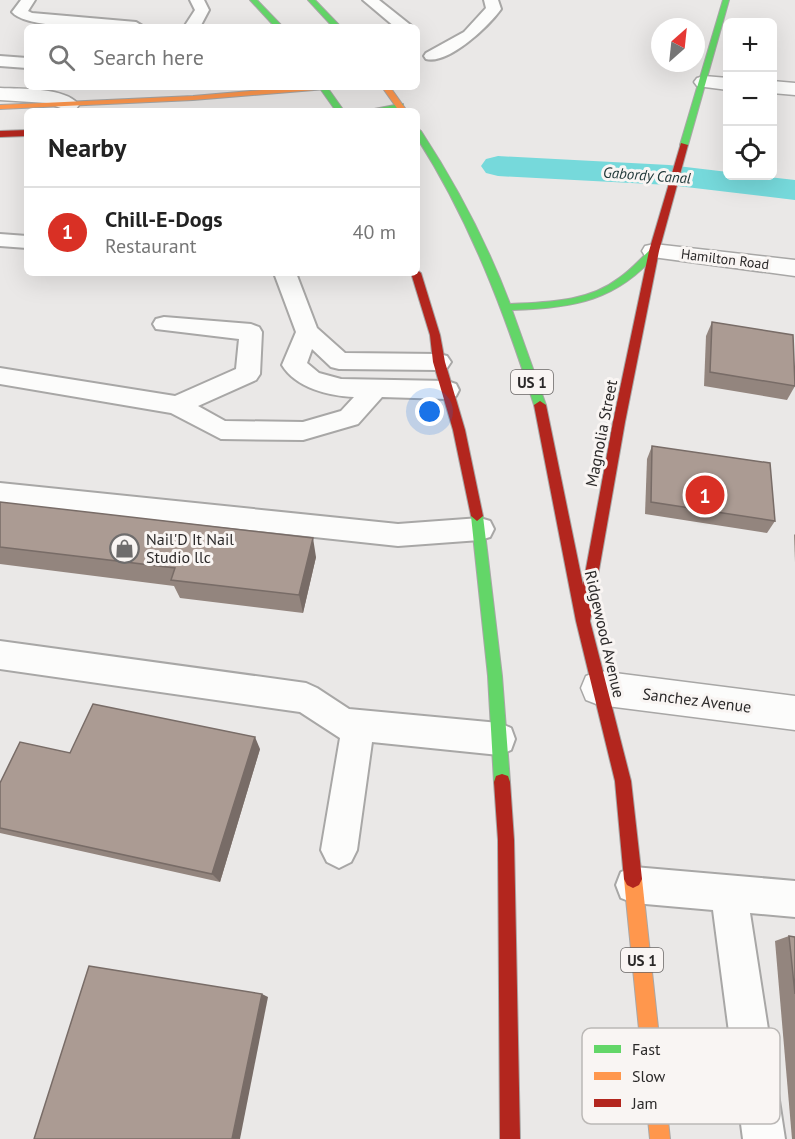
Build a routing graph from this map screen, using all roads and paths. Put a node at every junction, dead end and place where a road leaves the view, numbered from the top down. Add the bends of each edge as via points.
1 (28, 0) edge
2 (197, 0) edge
3 (253, 0) edge
4 (311, 0) edge
5 (370, 0) edge
6 (491, 0) edge
7 (726, 0) edge
8 (9, 23) dead end
9 (104, 24) edge
10 (194, 24) edge
11 (276, 24) edge
12 (334, 24) edge
13 (401, 24) edge
14 (24, 25) edge
15 (0, 61) edge
16 (24, 63) edge
17 (420, 63) edge
18 (704, 82) junction
19 (723, 84) edge
20 (777, 87) edge
21 (795, 88) edge
22 (282, 90) edge
23 (326, 90) edge
24 (388, 90) edge
25 (0, 94) edge
26 (69, 105) junction
27 (0, 107) edge
28 (338, 108) edge
29 (400, 108) edge
30 (24, 133) edge
31 (0, 134) edge
32 (420, 136) edge
33 (0, 240) edge
34 (24, 242) edge
35 (654, 251) junction
36 (795, 268) edge
37 (286, 276) edge
38 (417, 276) edge
39 (508, 307) junction
40 (164, 324) dead end
41 (307, 332) junction
42 (439, 362) junction
43 (0, 376) edge
44 (376, 389) junction
45 (447, 390) junction
46 (177, 405) junction
47 (0, 493) edge
48 (480, 529) junction
49 (583, 621) junction
50 (0, 655) edge
51 (599, 688) junction
52 (795, 713) edge
53 (358, 725) junction
54 (499, 739) junction
55 (339, 850) dead end
56 (634, 885) junction
57 (729, 893) junction
58 (795, 899) edge
59 (649, 1028) edge
60 (748, 1028) edge
61 (658, 1124) edge
62 (762, 1124) edge
63 (510, 1139) edge
64 (660, 1139) edge
65 (764, 1139) edge

1 - 9 lane via 20,12 28,17
2 - 10 lane via 202,10
3 - 11 main road
4 - 12 main road
5 - 13 lane
6 - 17 lane via 494,9 470,35 428,51 425,62
7 - 18 main road, Magnolia Street
8 - 14 lane
15 - 16 lane
18 - 19 street
18 - 35 main road, Magnolia Street
20 - 21 street
22 - 26 main road
23 - 28 main road
24 - 29 main road
25 - 26 street via 51,97
26 - 27 main road
30 - 31 main road
32 - 39 main road, Ridgewood Avenue / US 1 via 470,223
33 - 34 lane
35 - 36 street, Hamilton Road
35 - 39 main road via 619,284 584,298 542,307
35 - 49 main road, Magnolia Street
37 - 41 lane
38 - 42 main road
39 - 49 main road, Ridgewood Avenue / US 1 via 543,414
40 - 46 lane via 251,332 248,374
41 - 42 lane via 339,361
41 - 44 lane via 294,365 311,379 340,388
42 - 45 main road
43 - 46 lane
44 - 45 lane
44 - 46 lane via 349,418 303,431 221,430
45 - 48 main road
47 - 48 lane via 398,535
48 - 54 main road
49 - 51 main road, Ridgewood Avenue / US 1
50 - 53 lane via 306,699 344,724
51 - 52 street, Sanchez Avenue
51 - 56 main road, Ridgewood Avenue / US 1 via 623,781
53 - 54 lane
53 - 55 lane
54 - 63 main road via 506,840
56 - 57 lane
56 - 59 main road, Ridgewood Avenue / US 1
57 - 58 lane
57 - 60 lane
61 - 64 main road, Ridgewood Avenue / US 1
62 - 65 lane

